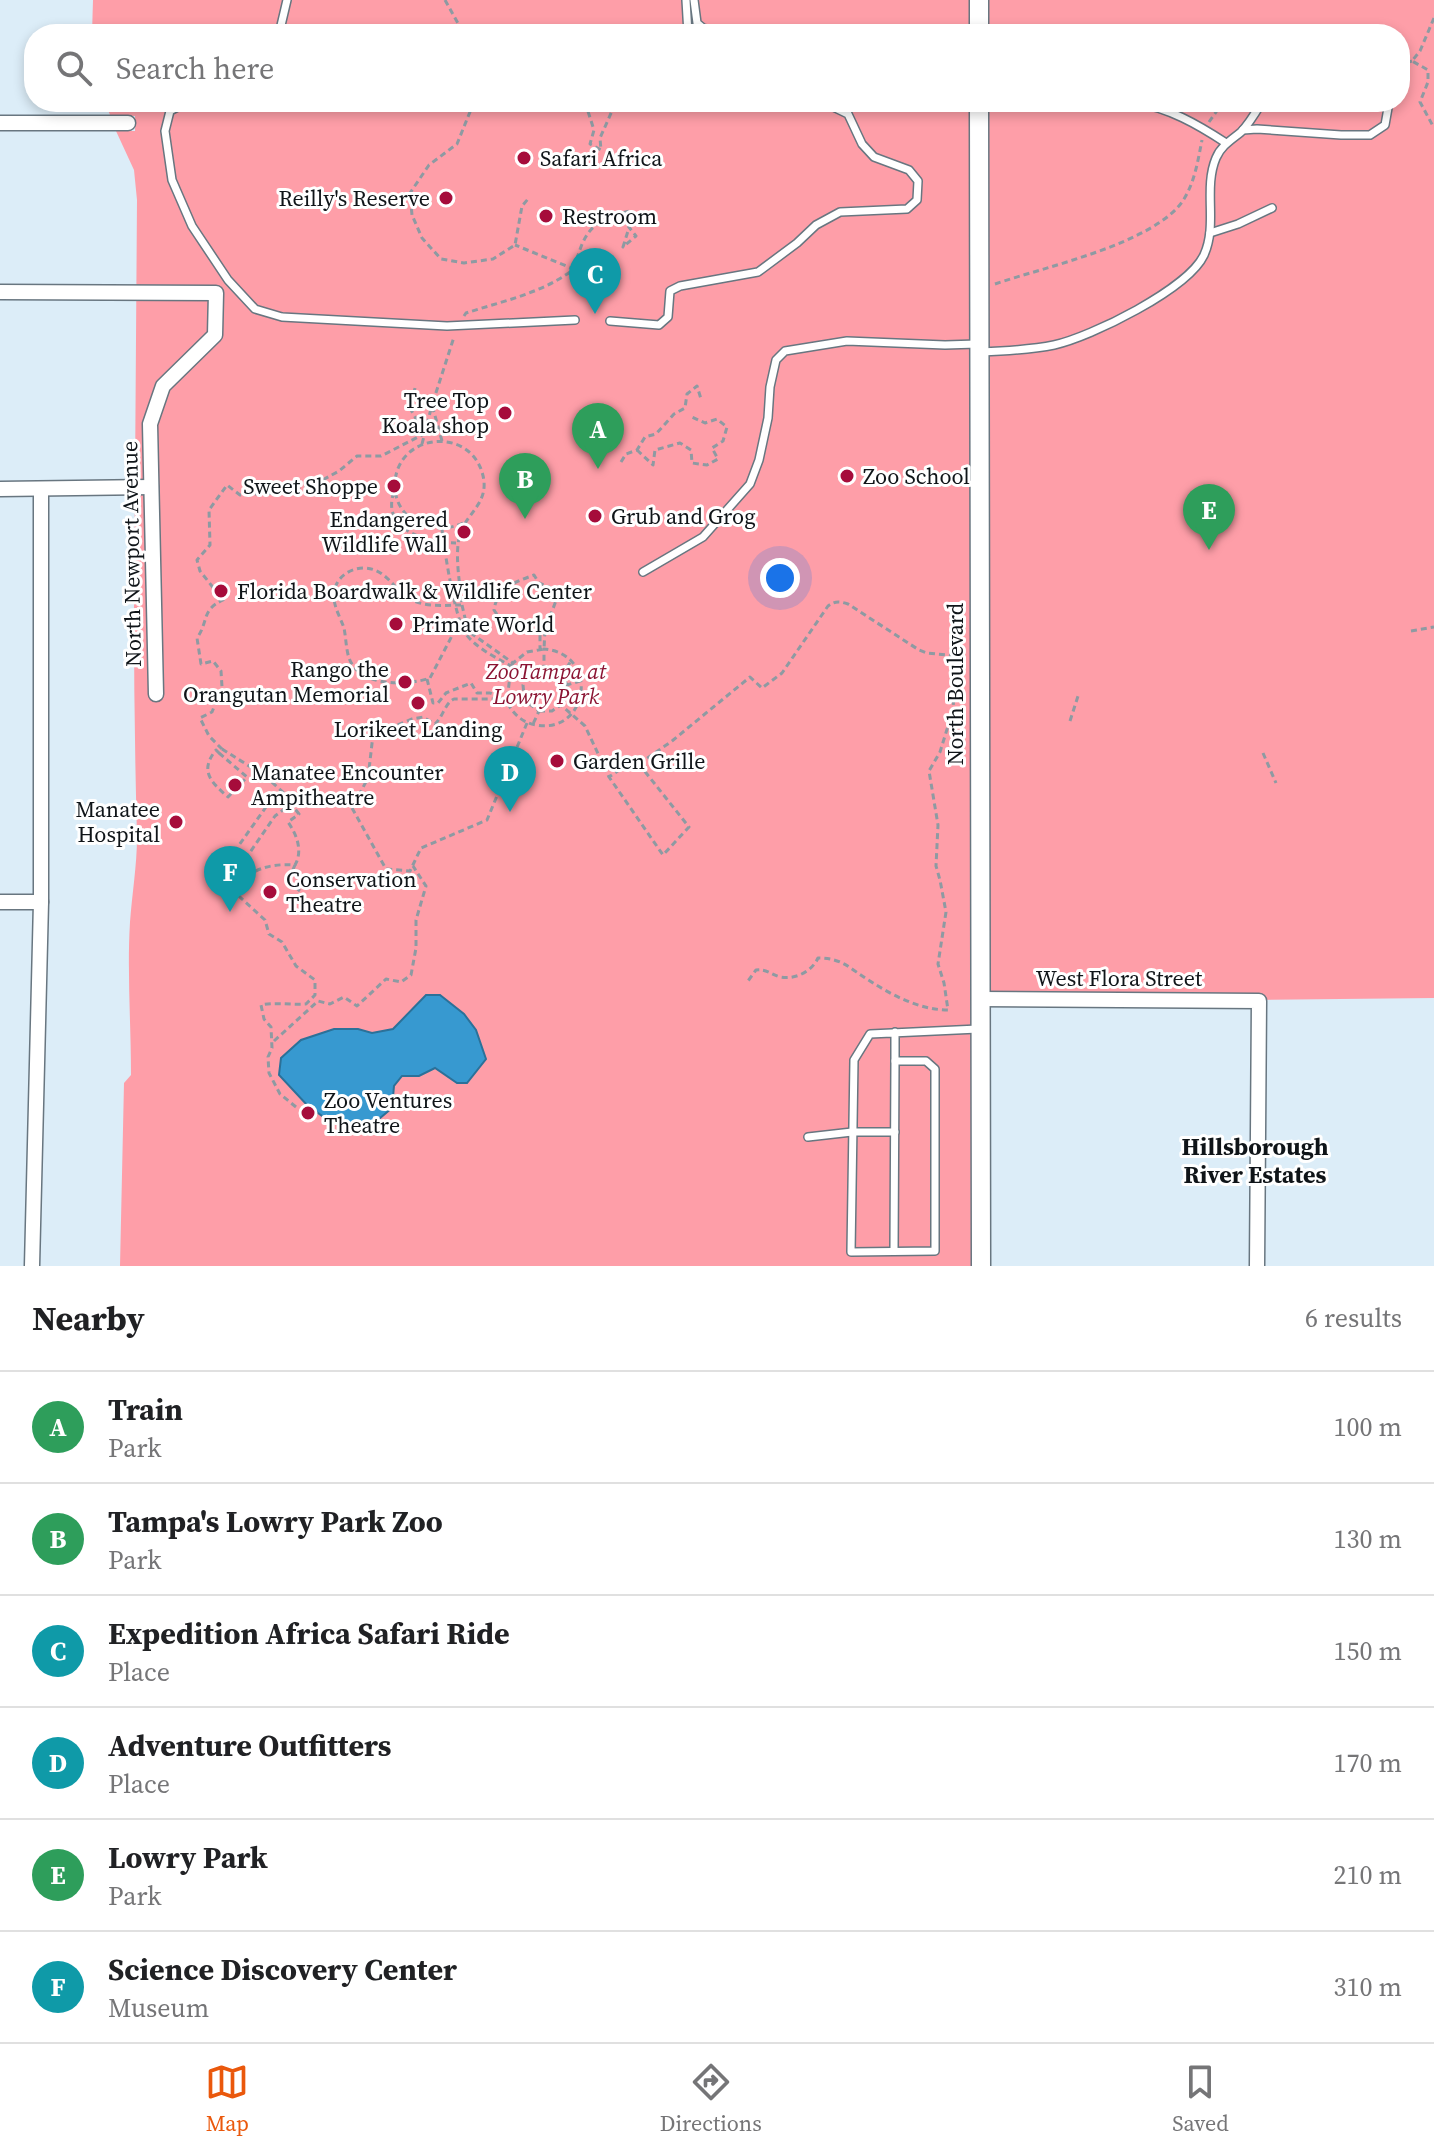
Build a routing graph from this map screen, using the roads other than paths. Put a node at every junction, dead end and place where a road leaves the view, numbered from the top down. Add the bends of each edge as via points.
1 (287, 0) edge
2 (686, 0) edge
3 (694, 0) edge
4 (979, 0) edge
5 (281, 24) edge
6 (687, 24) edge
7 (698, 24) edge
8 (979, 24) edge
9 (170, 112) edge
10 (844, 112) edge
11 (979, 112) edge
12 (1170, 112) edge
13 (1255, 112) edge
14 (1387, 112) edge
15 (0, 123) edge
16 (128, 123) dead end
17 (1243, 130) junction
18 (1226, 143) junction
19 (1272, 208) dead end
20 (1210, 233) junction
21 (0, 292) edge
22 (575, 320) dead end
23 (610, 321) dead end
24 (979, 348) junction
25 (151, 487) junction
26 (0, 489) edge
27 (41, 489) junction
28 (643, 572) dead end
29 (156, 694) dead end
30 (0, 902) edge
31 (41, 902) junction
32 (979, 999) junction
33 (979, 1029) junction
34 (895, 1032) junction
35 (895, 1061) junction
36 (852, 1132) junction
37 (895, 1132) junction
38 (808, 1137) dead end
39 (894, 1251) junction
40 (32, 1266) edge
41 (981, 1266) edge
42 (1257, 1266) edge

1 - 5 lane
2 - 6 lane
3 - 7 lane
4 - 8 street
9 - 22 lane via 165,131 172,180 192,226 255,309 282,317 447,326
10 - 23 lane via 874,157 909,170 918,181 917,200 907,209 840,212 758,272 680,286 670,291 668,317 659,325
11 - 24 street, North Boulevard
12 - 18 lane
13 - 17 lane
14 - 17 lane via 1385,125 1370,135
15 - 16 street
17 - 18 lane
18 - 20 lane via 1212,170
19 - 20 lane
20 - 24 lane via 1204,254 1181,281 1091,332 1026,349
21 - 25 street, North Newport Avenue via 216,293 215,335 163,386 150,424
24 - 28 lane via 847,341 785,351 776,360 768,418 750,484 703,537
24 - 32 street, North Boulevard
25 - 27 street
25 - 29 street, North Newport Avenue
26 - 27 street
27 - 31 street
30 - 31 street
31 - 40 street
32 - 33 street, North Boulevard
32 - 42 street, West Flora Street via 1259,1001
33 - 34 lane
33 - 41 street, North Boulevard
34 - 35 lane
34 - 36 lane via 870,1034 854,1060
35 - 37 lane
35 - 39 lane via 926,1061 935,1069 935,1251
36 - 37 lane
36 - 38 lane
36 - 39 lane via 851,1252
37 - 39 lane

